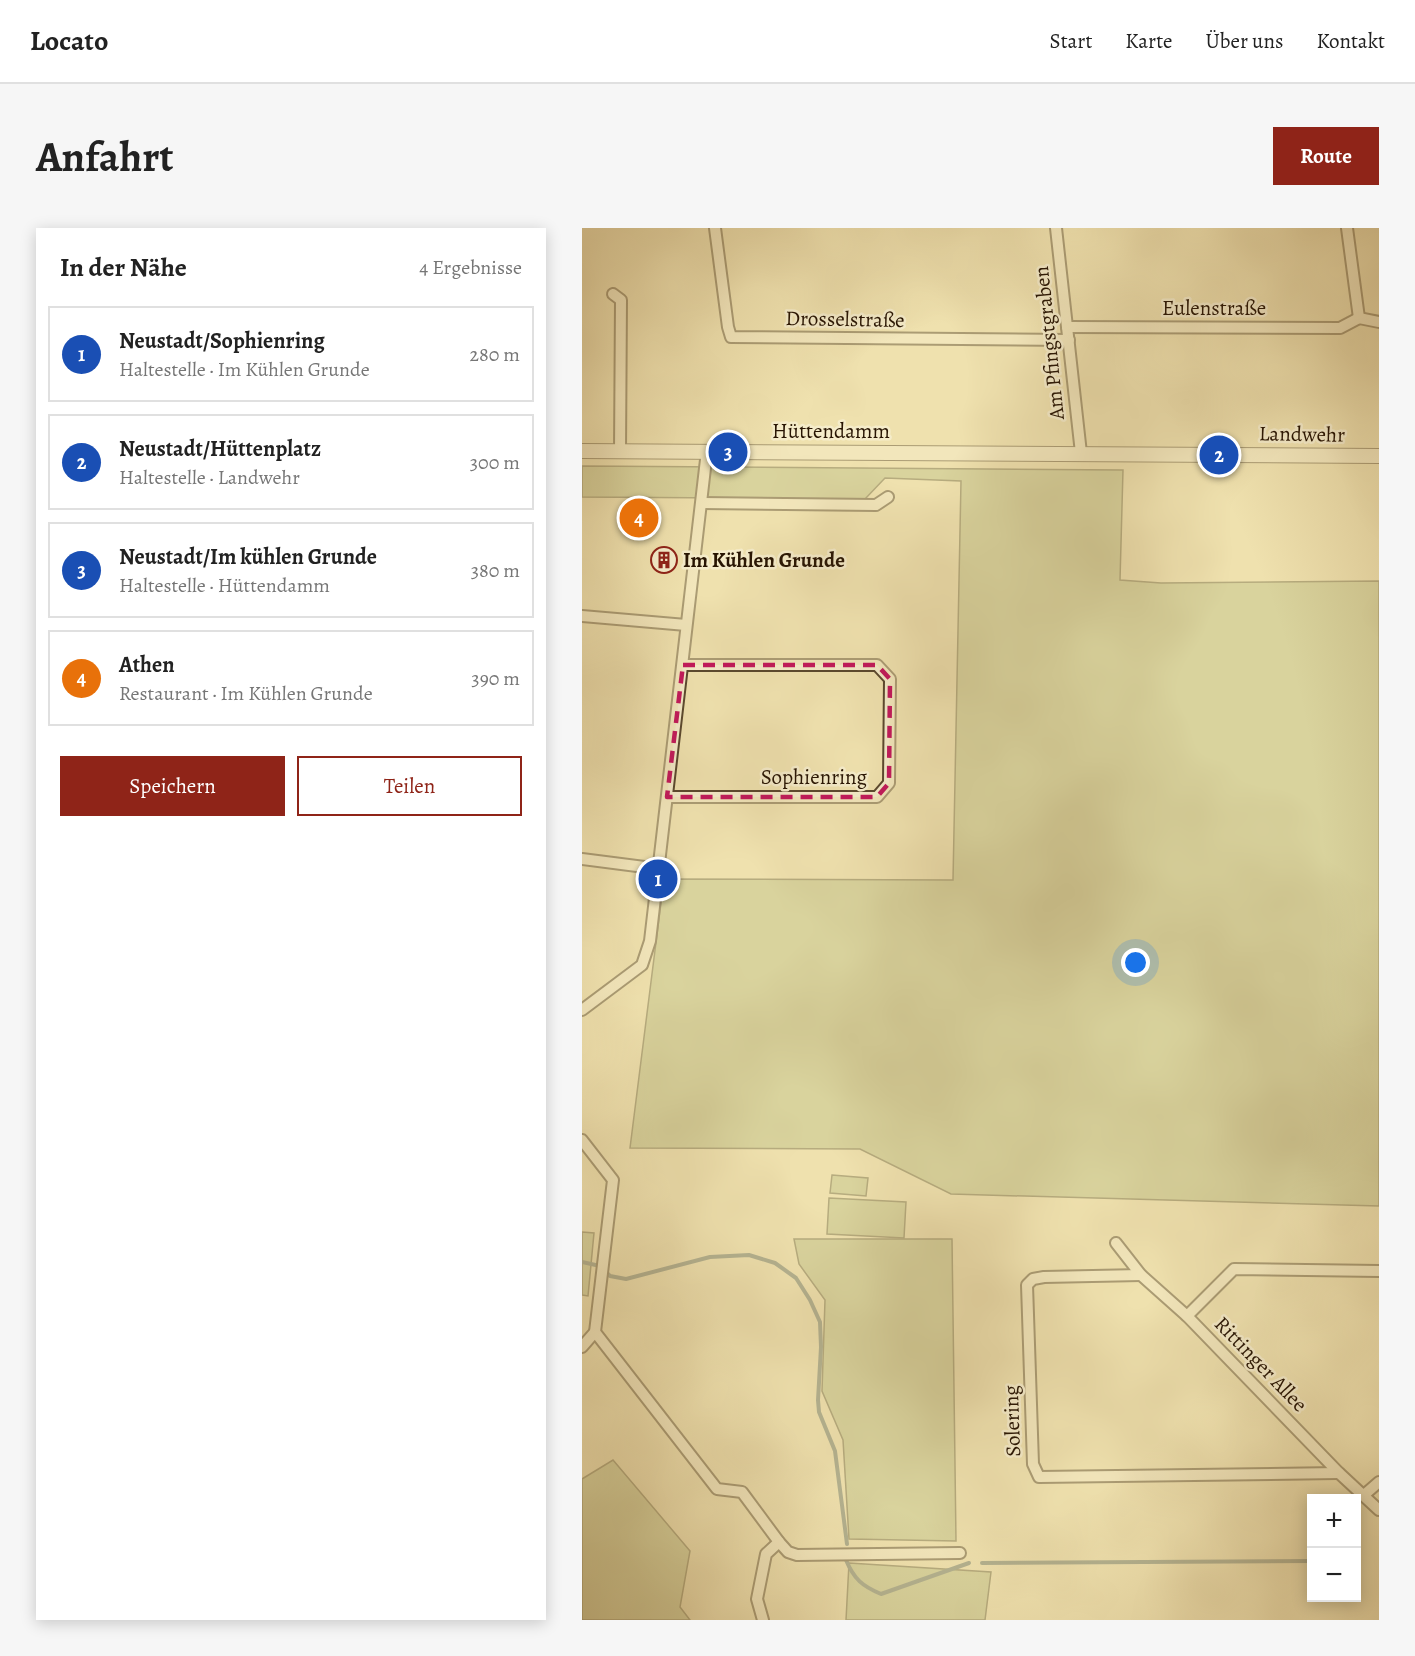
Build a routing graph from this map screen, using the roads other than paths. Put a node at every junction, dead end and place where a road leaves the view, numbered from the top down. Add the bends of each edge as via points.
1 (715, 228) edge
2 (1056, 228) edge
3 (1347, 228) edge
4 (613, 294) dead end
5 (1359, 318) junction
6 (1379, 322) edge
7 (1067, 327) junction
8 (1069, 340) junction
9 (582, 451) edge
10 (620, 451) junction
11 (707, 452) junction
12 (1081, 453) junction
13 (1379, 456) edge
14 (888, 497) dead end
15 (702, 503) junction
16 (582, 616) edge
17 (686, 625) junction
18 (682, 665) junction
19 (667, 797) junction
20 (582, 859) edge
21 (660, 868) junction
22 (582, 1010) edge
23 (582, 1140) edge
24 (1116, 1243) dead end
25 (1379, 1271) edge
26 (1141, 1275) junction
27 (1187, 1316) junction
28 (595, 1332) junction
29 (582, 1347) edge
30 (1340, 1473) junction
31 (1379, 1482) edge
32 (1364, 1495) junction
33 (1379, 1510) edge
34 (779, 1542) junction
35 (960, 1553) dead end
36 (763, 1620) edge

1 - 8 street, Drosselstraße via 731,337
2 - 7 street, Am Pfingstgraben
3 - 5 street
4 - 10 street via 621,300
5 - 6 street
5 - 7 street, Eulenstraße via 1340,328
7 - 8 street, Am Pfingstgraben
8 - 12 street, Am Pfingstgraben
9 - 10 street, Hüttendamm
10 - 11 street, Hüttendamm
11 - 12 street, Hüttendamm
11 - 15 street
12 - 13 street, Landwehr
14 - 15 street via 876,505
15 - 17 street
16 - 17 street
17 - 18 street
18 - 19 street
18 - 19 street, Sophienring via 877,665 890,679 889,783 877,796
19 - 21 street
20 - 21 street
21 - 22 street via 650,941 642,965
23 - 28 street via 613,1180
24 - 26 street, Rittinger Allee
25 - 27 street via 1234,1269
26 - 27 street, Rittinger Allee
26 - 30 street, Solering via 1044,1277 1027,1285 1033,1464 1039,1477
27 - 30 street, Rittinger Allee
28 - 29 street
28 - 34 street via 717,1489 741,1492
30 - 32 street, Rittinger Allee
31 - 32 street
32 - 33 street, Rittinger Allee
34 - 35 street via 797,1555
34 - 36 street via 766,1554 753,1603

